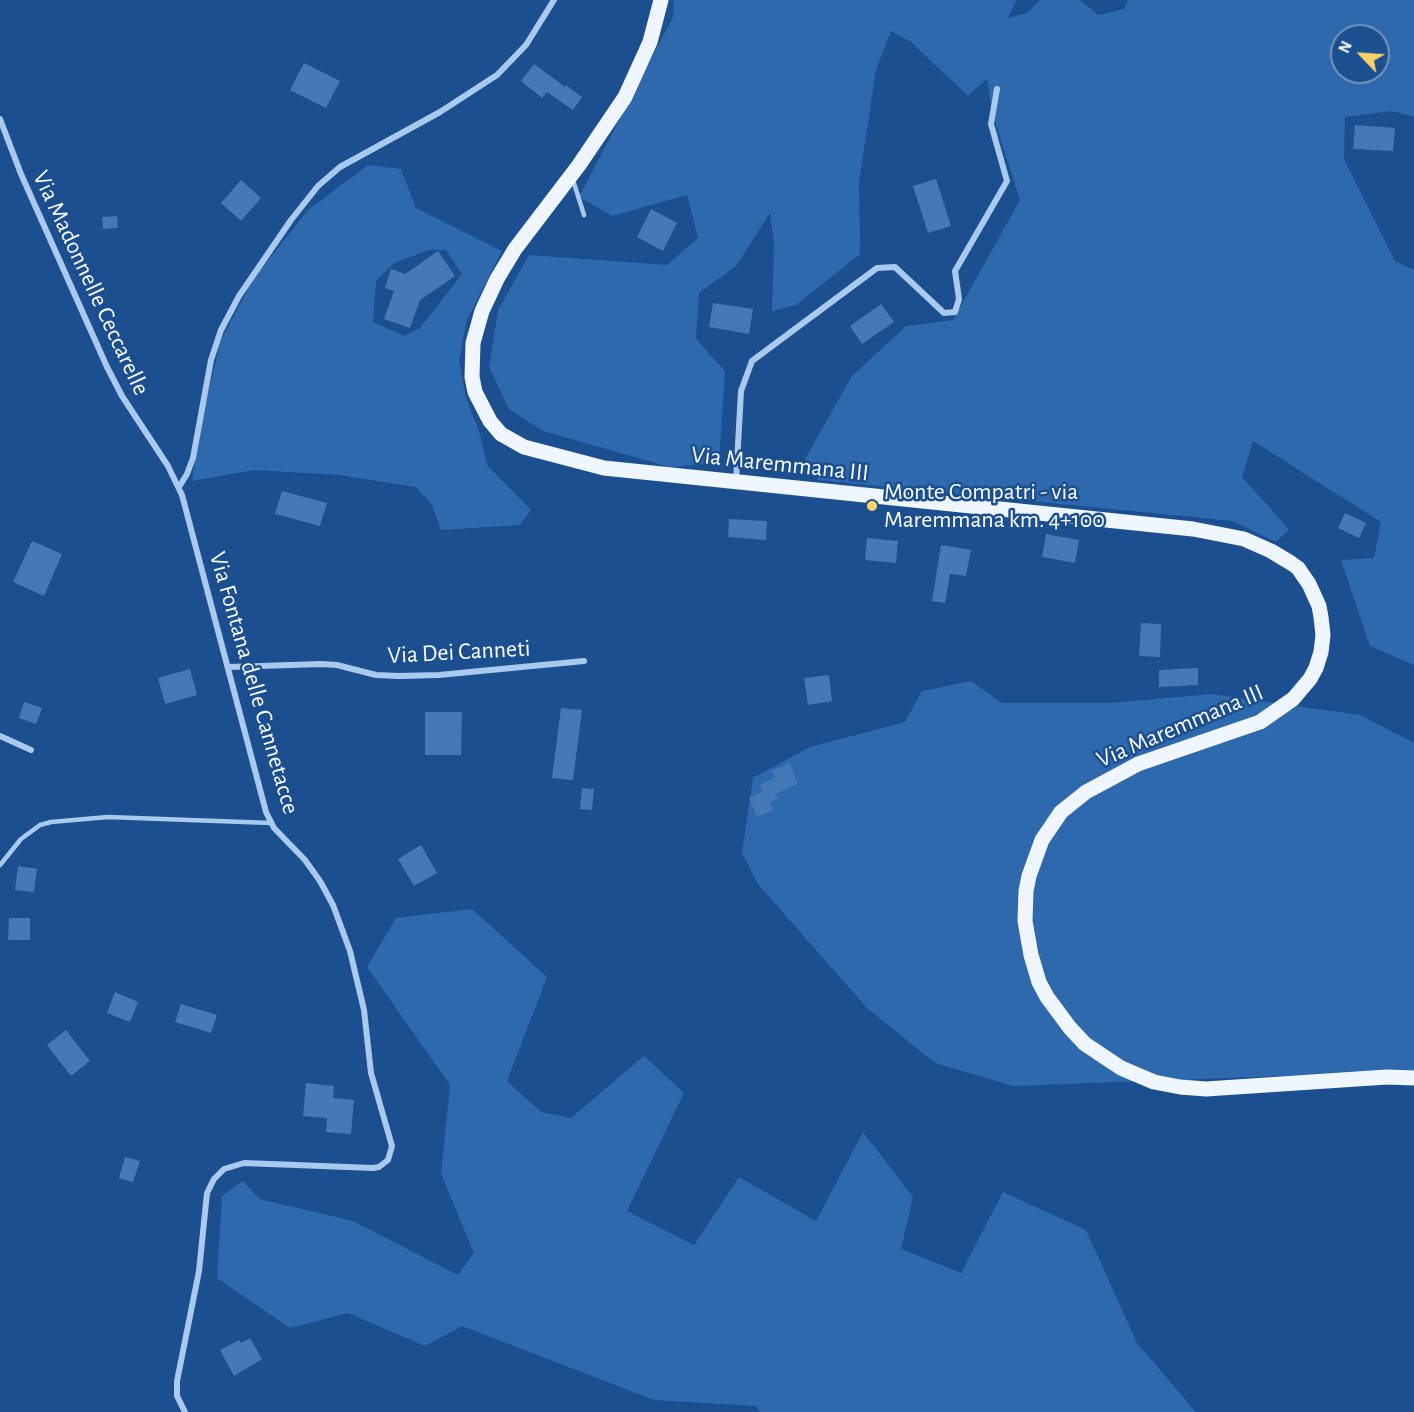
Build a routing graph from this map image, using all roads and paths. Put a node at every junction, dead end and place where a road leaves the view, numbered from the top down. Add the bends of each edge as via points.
1 (554, 0) edge
2 (661, 0) edge
3 (997, 89) dead end
4 (0, 119) edge
5 (571, 174) junction
6 (584, 214) dead end
7 (736, 482) junction
8 (179, 487) junction
9 (584, 661) dead end
10 (229, 667) junction
11 (0, 736) edge
12 (31, 750) dead end
13 (271, 823) junction
14 (0, 865) edge
15 (1414, 1078) edge
16 (184, 1412) edge

1 - 8 street via 526,45 497,75 440,112 340,167 291,219 221,330 210,366 193,458
2 - 5 main road, Via Maremmana III via 650,42 628,92
3 - 7 street via 991,124 1007,181 955,271 959,300 955,312 944,313 895,267 877,268 752,361 741,391
4 - 8 street, Via Madonnelle Ceccarelle via 107,367
5 - 6 lane
5 - 7 main road, Via Maremmana III via 515,249 482,311 471,368 472,385 482,407 501,434 540,453 604,468
7 - 15 main road, Via Maremmana III via 1193,529 1244,539 1298,568 1314,594 1322,625 1319,660 1310,679 1293,699 1260,722 1138,764 1086,792 1061,812 1042,840 1029,876 1025,921 1031,955 1047,998 1085,1044 1121,1068 1154,1082 1206,1089
8 - 10 street, Via Fontana delle Cannetacce
9 - 10 street, Via Dei Canneti via 393,676 329,665
10 - 13 street, Via Fontana delle Cannetacce
11 - 12 street
13 - 14 lane via 108,817 61,820 40,825 28,833
13 - 16 street, Via Fontana delle Cannetacce via 316,874 345,934 362,1001 371,1073 392,1151 384,1164 373,1168 244,1163 224,1169 213,1179 207,1193 197,1279 177,1381 177,1396

